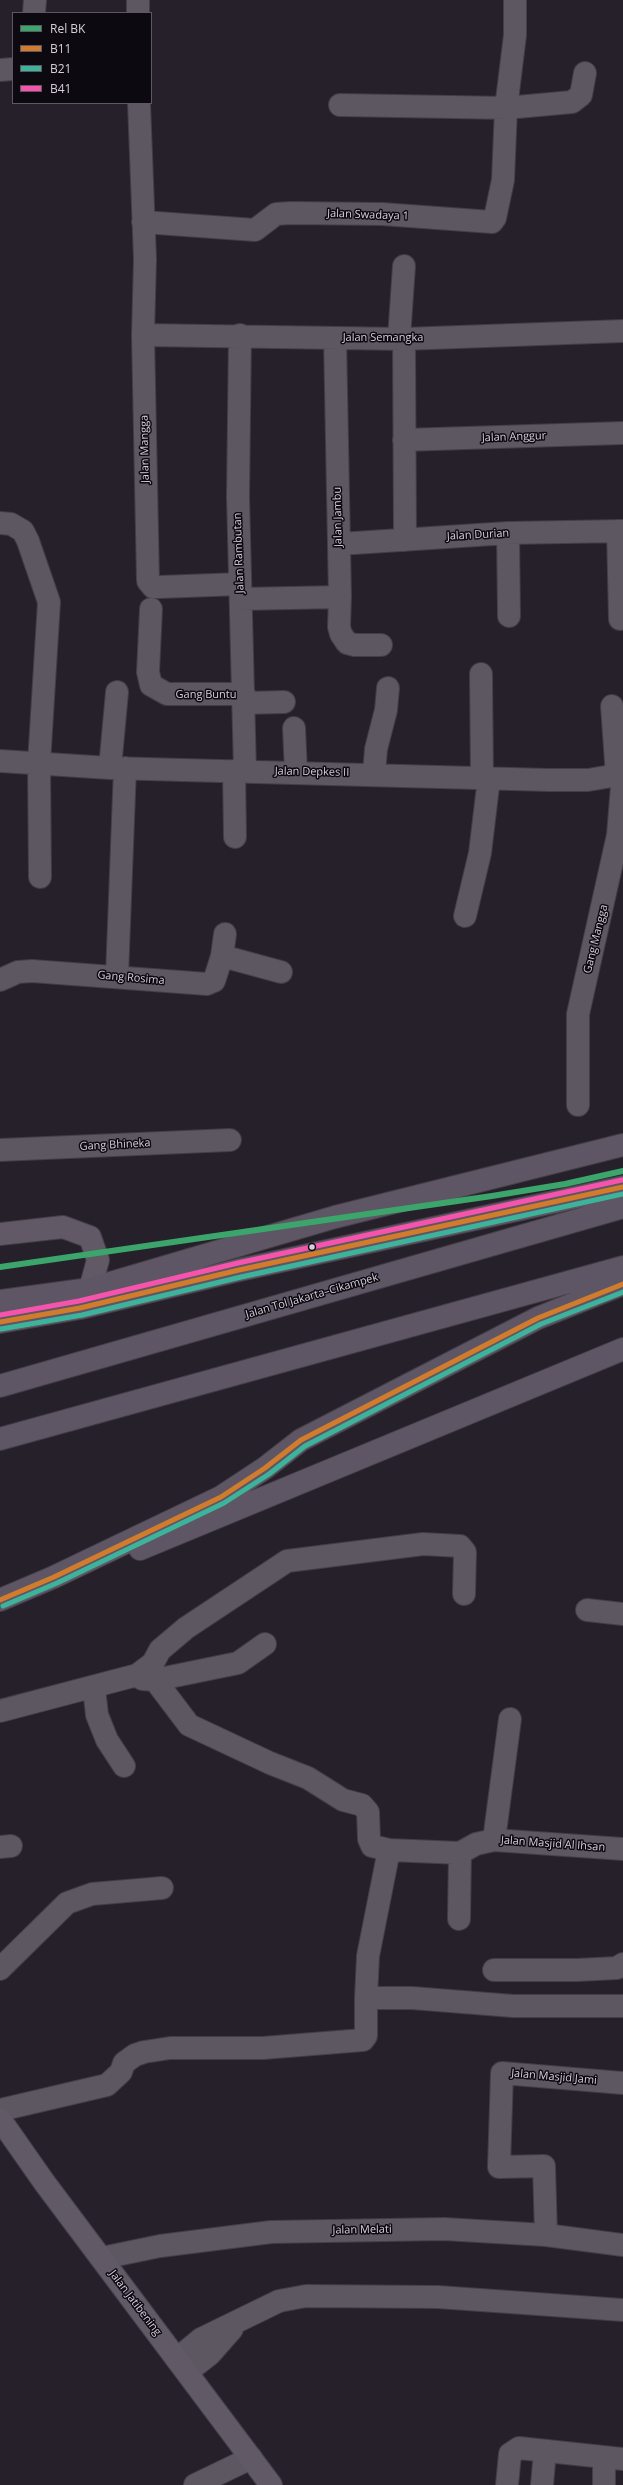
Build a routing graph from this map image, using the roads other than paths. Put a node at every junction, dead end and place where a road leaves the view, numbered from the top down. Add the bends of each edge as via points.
1 (35, 0) edge
2 (138, 0) edge
3 (515, 0) edge
4 (34, 12) edge
5 (138, 12) edge
6 (12, 69) edge
7 (0, 70) edge
8 (585, 73) dead end
9 (139, 104) edge
10 (340, 105) dead end
11 (506, 108) junction
12 (143, 222) junction
13 (404, 266) dead end
14 (623, 332) edge
15 (240, 334) junction
16 (143, 335) junction
17 (336, 338) junction
18 (402, 338) junction
19 (623, 433) edge
20 (404, 440) junction
21 (0, 523) edge
22 (621, 531) edge
23 (508, 533) junction
24 (405, 540) junction
25 (339, 544) junction
26 (240, 591) junction
27 (340, 597) junction
28 (151, 609) dead end
29 (509, 616) dead end
30 (620, 619) dead end
31 (380, 645) dead end
32 (481, 674) dead end
33 (388, 688) dead end
34 (116, 692) dead end
35 (244, 699) junction
36 (284, 702) dead end
37 (612, 706) dead end
38 (294, 728) dead end
39 (0, 761) edge
40 (39, 763) junction
41 (117, 768) junction
42 (239, 771) junction
43 (296, 772) junction
44 (374, 774) junction
45 (621, 775) edge
46 (486, 778) junction
47 (235, 837) dead end
48 (40, 877) dead end
49 (465, 916) dead end
50 (225, 934) dead end
51 (222, 956) junction
52 (281, 972) dead end
53 (117, 976) junction
54 (0, 980) edge
55 (578, 1105) dead end
56 (230, 1140) dead end
57 (623, 1145) edge
58 (0, 1150) edge
59 (623, 1187) edge
60 (623, 1207) edge
61 (0, 1234) edge
62 (623, 1267) edge
63 (623, 1284) edge
64 (90, 1289) junction
65 (0, 1301) edge
66 (0, 1322) edge
67 (623, 1349) edge
68 (0, 1386) edge
69 (0, 1439) edge
70 (54, 1577) junction
71 (464, 1594) dead end
72 (0, 1600) edge
73 (587, 1610) dead end
74 (623, 1614) edge
75 (265, 1644) dead end
76 (146, 1678) junction
77 (94, 1688) junction
78 (0, 1711) edge
79 (510, 1719) dead end
80 (124, 1766) dead end
81 (494, 1840) junction
82 (623, 1849) edge
83 (389, 1850) junction
84 (460, 1853) junction
85 (162, 1888) dead end
86 (459, 1919) dead end
87 (623, 1964) edge
88 (0, 1969) edge
89 (494, 1970) dead end
90 (366, 1998) junction
91 (623, 2006) edge
92 (623, 2083) edge
93 (0, 2110) edge
94 (0, 2119) edge
95 (546, 2235) junction
96 (623, 2245) edge
97 (102, 2258) junction
98 (623, 2310) edge
99 (182, 2365) junction
100 (545, 2451) junction
101 (251, 2458) junction
102 (614, 2458) edge
103 (196, 2485) edge
104 (271, 2485) edge
105 (507, 2485) edge
106 (542, 2485) edge
107 (604, 2485) edge

1 - 4 street
2 - 5 street
3 - 11 street, Jalan Swadaya 1 via 515,35
6 - 7 street
8 - 11 street via 581,95 572,102
9 - 12 street
10 - 11 street
11 - 12 street, Jalan Swadaya 1 via 503,180 492,222 382,214 291,213 276,214 256,230
12 - 16 street, Jalan Mangga
13 - 18 street
14 - 18 street, Jalan Semangka
15 - 16 street, Jalan Semangka
15 - 17 street, Jalan Semangka
15 - 26 street, Jalan Rambutan
16 - 26 street, Jalan Mangga via 148,581 153,587
17 - 18 street, Jalan Semangka
17 - 25 street, Jalan Jambu
18 - 20 street
19 - 20 street, Jalan Anggur
20 - 24 street
21 - 40 street via 10,524 23,531 48,602
22 - 23 street, Jalan Durian
22 - 30 street, Jalan Durian
23 - 24 street, Jalan Durian
23 - 29 street
24 - 25 street, Jalan Durian
25 - 27 street, Jalan Jambu
26 - 27 street
26 - 35 street, Jalan Rambutan
27 - 31 street, Jalan Jambu via 339,627 347,643
28 - 35 street, Gang Buntu via 148,672 151,685 158,691 173,695
32 - 46 street
33 - 44 street via 386,710 377,742
34 - 41 street
35 - 36 street
35 - 42 street, Jalan Rambutan
37 - 45 street, Gang Mangga
38 - 43 street
39 - 40 street, Jalan Depkes II
40 - 41 street, Jalan Depkes II
40 - 48 street
41 - 42 street, Jalan Depkes II
41 - 53 street
42 - 43 street, Jalan Depkes II
42 - 47 street, Jalan Rambutan
43 - 44 street, Jalan Depkes II
44 - 46 street, Jalan Depkes II
45 - 46 street, Jalan Depkes II via 588,780
45 - 55 street, Gang Mangga via 618,835 578,1014
46 - 49 street via 480,853
50 - 51 street, Gang Rosima
51 - 52 street
51 - 53 street, Gang Rosima via 214,981 207,984
53 - 54 street, Gang Rosima via 32,971 10,975
56 - 58 street, Gang Bhineka
57 - 64 highway via 335,1217
59 - 66 highway via 239,1270 80,1308
60 - 68 highway, Jalan Tol Jakarta–Cikampek
61 - 64 main road via 63,1227 90,1237 98,1260
62 - 69 highway
63 - 70 highway via 538,1318 322,1429 301,1440 221,1497
64 - 65 highway
67 - 70 highway via 156,1544
70 - 72 highway
71 - 76 street via 465,1552 460,1546 423,1544 287,1562 186,1628 160,1650
73 - 74 street
75 - 76 street via 238,1663
76 - 77 street
76 - 83 street via 189,1725 308,1778 342,1800 362,1805 368,1812 369,1839 372,1846
77 - 78 street
77 - 80 street via 97,1715 106,1740
79 - 81 street
81 - 82 street, Jalan Masjid Al Ihsan
81 - 84 street, Jalan Masjid Al Ihsan via 476,1844
83 - 84 street
83 - 90 street via 368,1956
84 - 86 street
85 - 88 street via 92,1894 67,1903
87 - 89 street via 617,1968 577,1970
90 - 91 street via 412,1998 513,2006
90 - 93 street via 366,2036 363,2040 263,2048 170,2048 144,2052 124,2063 121,2072 107,2085
92 - 95 street, Jalan Masjid Jami via 502,2073 499,2168 544,2166
94 - 97 main road, Jalan Jatibening
95 - 96 street, Jalan Melati
95 - 97 street, Jalan Melati via 444,2229 271,2232 175,2244
97 - 99 main road, Jalan Jatibening
98 - 99 street via 438,2297 306,2296 279,2301 238,2322 210,2354
99 - 101 main road, Jalan Jatibening
100 - 102 street
100 - 105 street via 519,2448 510,2454
100 - 106 street
101 - 103 street
101 - 104 main road, Jalan Jatibening
102 - 107 street

